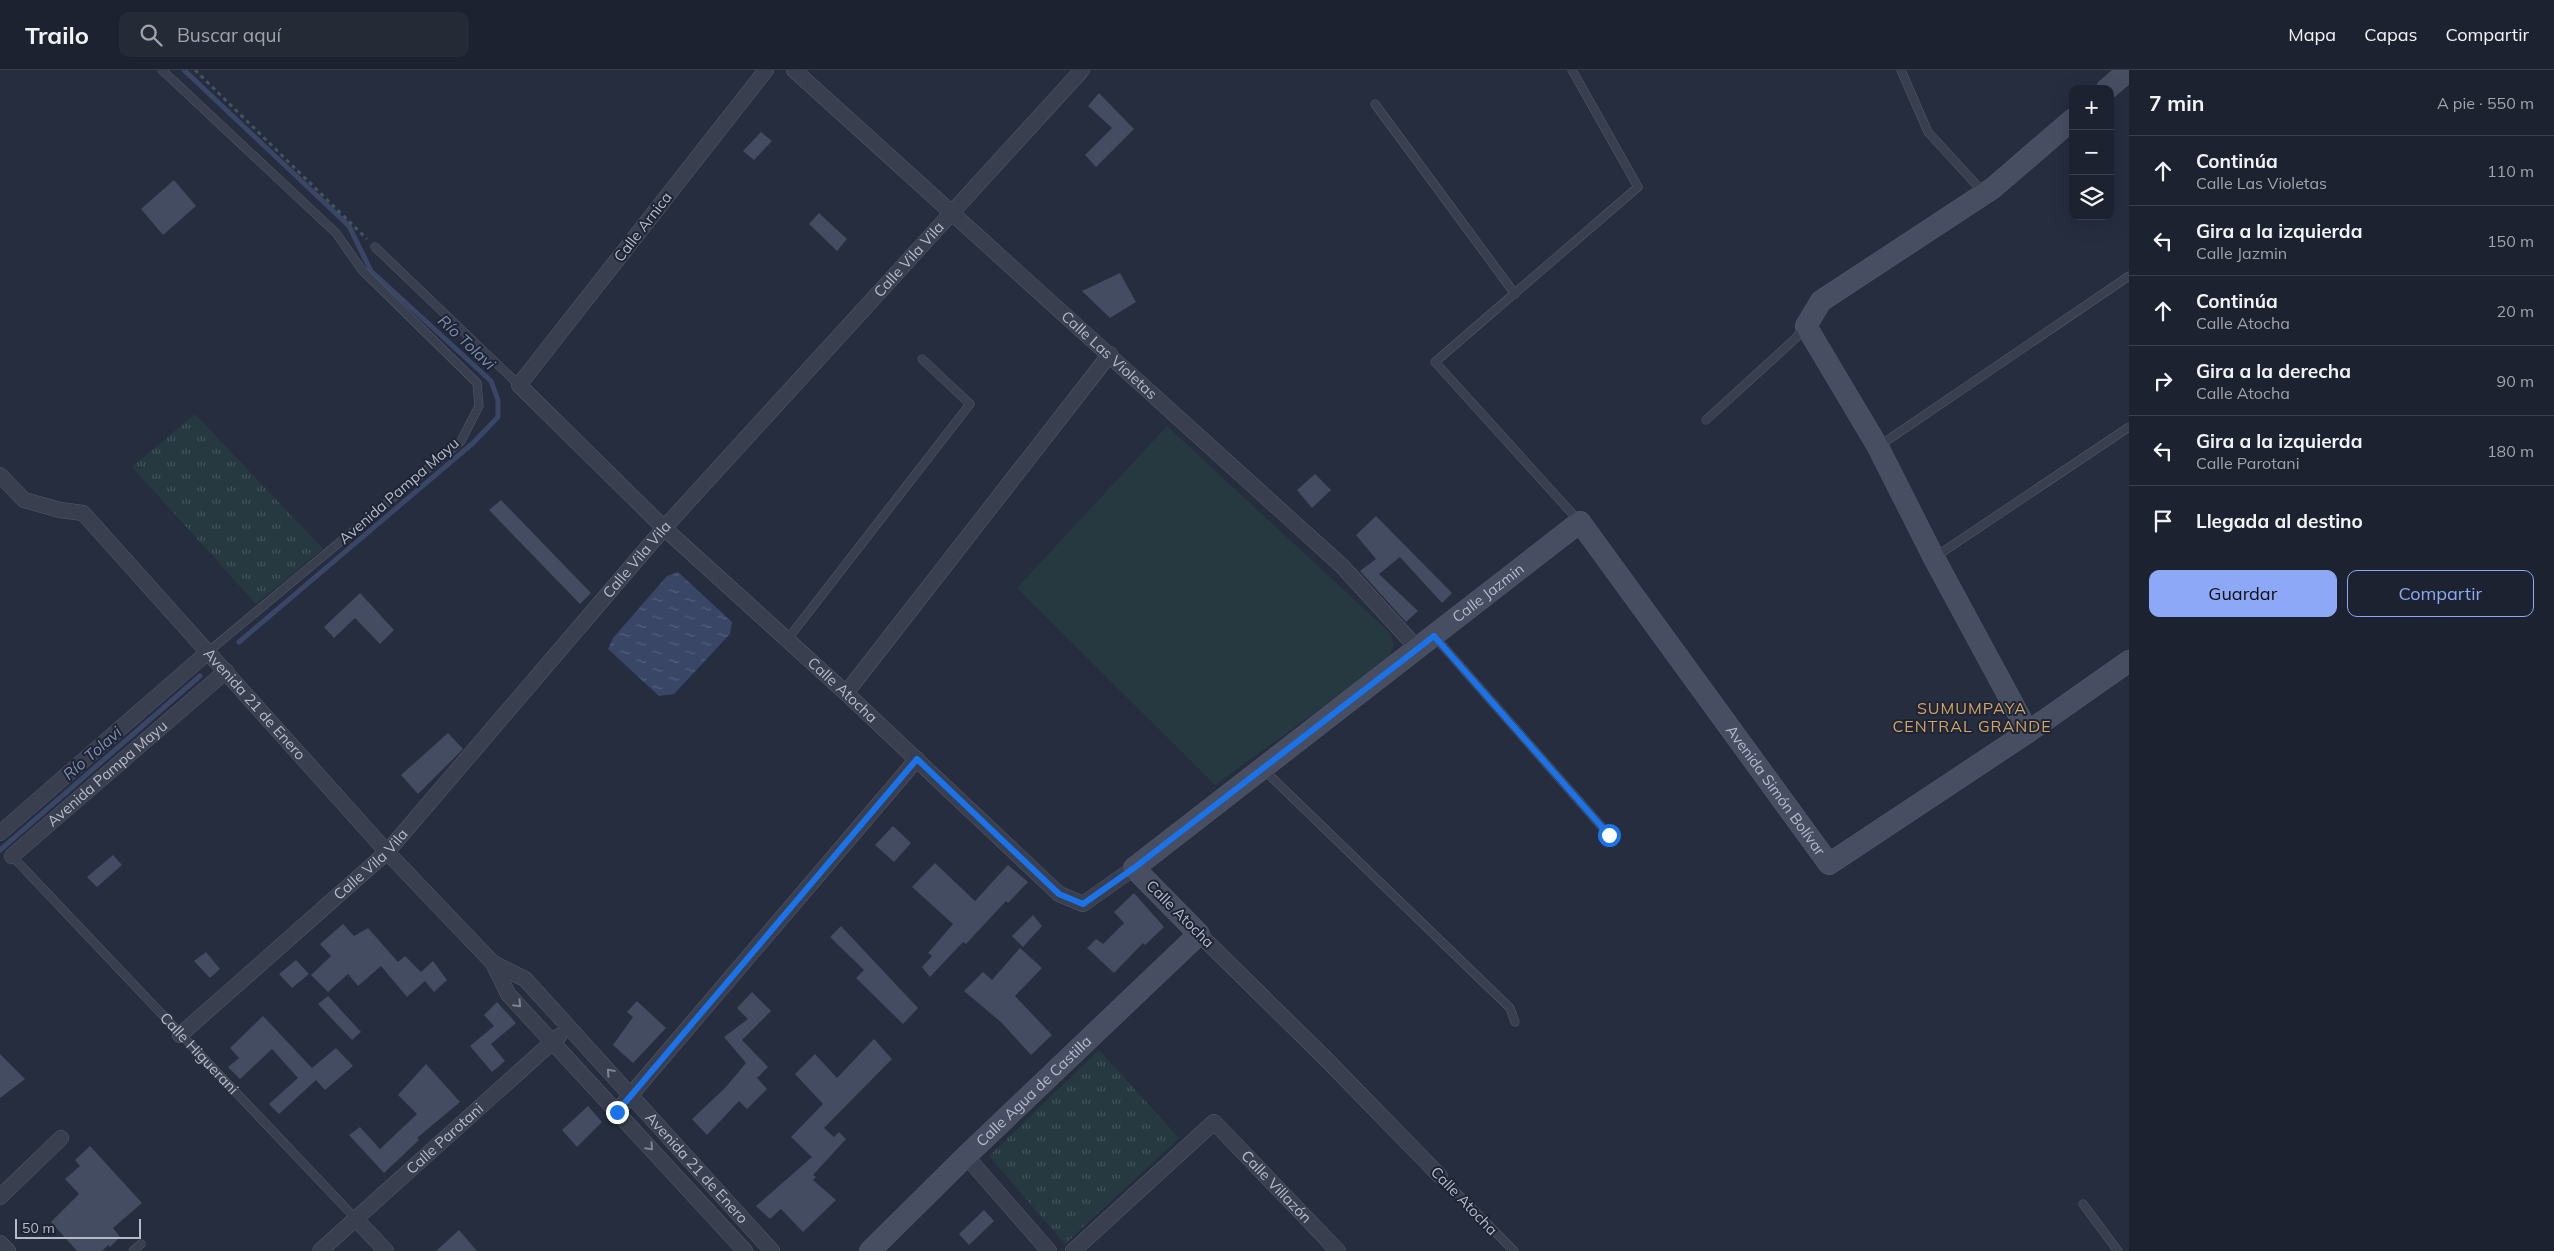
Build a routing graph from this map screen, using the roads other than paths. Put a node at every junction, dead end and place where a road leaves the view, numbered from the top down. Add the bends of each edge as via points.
1 (162, 70) edge
2 (766, 70) edge
3 (794, 70) edge
4 (1082, 70) edge
5 (1572, 70) edge
6 (1901, 70) edge
7 (2129, 70) edge
8 (2112, 85) edge
9 (1375, 104) dead end
10 (2069, 122) edge
11 (1984, 194) junction
12 (951, 214) junction
13 (374, 247) road end
14 (2129, 276) edge
15 (1515, 294) junction
16 (1806, 326) junction
17 (1110, 354) junction
18 (922, 359) dead end
19 (519, 385) junction
20 (1706, 420) dead end
21 (2129, 428) edge
22 (1878, 447) junction
23 (0, 475) edge
24 (1580, 522) junction
25 (664, 528) junction
26 (1934, 558) junction
27 (788, 640) junction
28 (1425, 642) junction
29 (208, 652) junction
30 (2129, 661) edge
31 (226, 671) junction
32 (846, 693) junction
33 (2028, 732) junction
34 (917, 759) junction
35 (1262, 768) junction
36 (0, 833) edge
37 (1609, 835) dead end
38 (387, 852) junction
39 (12, 856) joint
40 (1134, 868) junction
41 (1199, 934) junction
42 (494, 963) junction
43 (1515, 1022) dead end
44 (570, 1028) junction
45 (180, 1035) junction
46 (553, 1042) junction
47 (631, 1095) junction
48 (617, 1112) junction
49 (61, 1138) dead end
50 (966, 1156) junction
51 (1440, 1176) joint
52 (0, 1197) edge
53 (2083, 1204) dead end
54 (356, 1219) junction
55 (0, 1243) edge
56 (141, 1244) dead end
57 (8, 1251) edge
58 (133, 1251) edge
59 (320, 1251) edge
60 (386, 1251) edge
61 (745, 1251) edge
62 (772, 1251) edge
63 (870, 1251) edge
64 (1049, 1251) edge
65 (1073, 1251) edge
66 (1338, 1251) edge
67 (1514, 1251) edge
68 (2118, 1251) edge

1 - 29 lane, Avenida Pampa Mayu via 336,233 362,270 477,383 479,406 461,441
2 - 19 street, Calle Arnica
3 - 12 street, Calle Las Violetas
4 - 12 street, Calle Vila Vila
5 - 15 lane via 1638,187
6 - 11 lane via 1928,132
7 - 8 street
9 - 15 lane
10 - 11 street
11 - 16 street via 1821,301
12 - 17 street, Calle Las Violetas
12 - 25 street, Calle Vila Vila
13 - 19 lane
14 - 22 lane
15 - 24 lane via 1435,362
16 - 20 lane
16 - 22 street
17 - 28 street, Calle Las Violetas
17 - 32 street
18 - 27 lane via 970,404
19 - 25 street, Calle Atocha
21 - 26 lane
22 - 26 street
23 - 29 street, Avenida 21 de Enero via 24,500 82,513
24 - 28 street, Calle Jazmin
24 - 33 street, Avenida Simón Bolívar via 1829,864
25 - 27 street, Calle Atocha
25 - 38 street, Calle Vila Vila
26 - 33 street
27 - 32 street, Calle Atocha
28 - 35 street, Calle Jazmin
28 - 37 lane, Calle Las Violetas
29 - 31 street, Avenida 21 de Enero
29 - 36 street, Avenida Pampa Mayu
30 - 33 street, Avenida Simón Bolívar
31 - 38 street, Avenida 21 de Enero
31 - 39 street, Avenida Pampa Mayu
32 - 34 street, Calle Atocha
34 - 40 street, Calle Atocha via 1059,894 1083,904
34 - 47 street
35 - 40 street, Calle Jazmin
35 - 43 lane via 1510,1008
38 - 42 street, Avenida 21 de Enero
38 - 45 street, Calle Vila Vila
39 - 45 lane, Calle Higuerani
40 - 41 street, Calle Atocha
41 - 50 street, Calle Agua de Castilla
41 - 51 street, Calle Atocha
42 - 44 street, Avenida 21 de Enero via 525,979
42 -> 46 street, Avenida 21 de Enero via 508,994
44 - 46 street, Calle Parotani
47 -> 44 street, Avenida 21 de Enero
45 - 54 lane, Calle Higuerani
46 - 48 street, Avenida 21 de Enero
46 - 54 street, Calle Parotani
47 - 48 street
47 - 62 street, Avenida 21 de Enero
48 -> 61 street, Avenida 21 de Enero
49 - 52 street
50 - 63 street, Calle Agua de Castilla
50 - 64 street
51 - 67 lane, Calle Atocha
53 - 68 lane
54 - 59 street, Calle Parotani
54 - 60 street, Calle Higuerani
55 - 57 street
56 - 58 lane
65 - 66 street, Calle Villazón via 1214,1122

